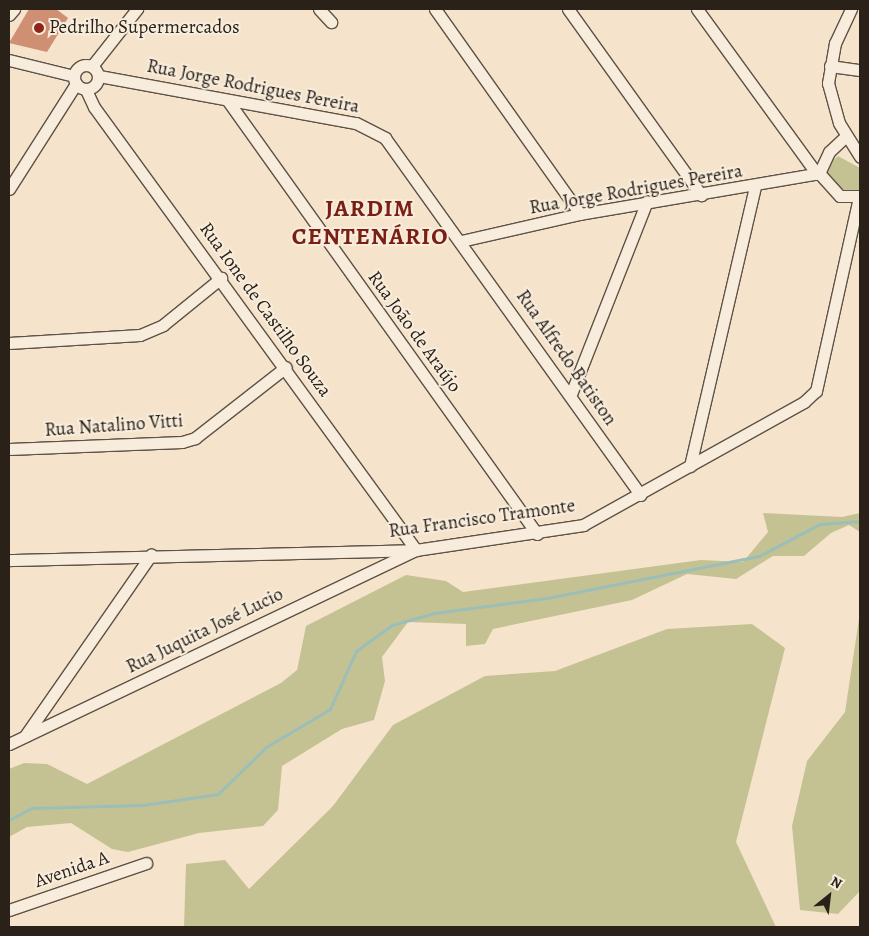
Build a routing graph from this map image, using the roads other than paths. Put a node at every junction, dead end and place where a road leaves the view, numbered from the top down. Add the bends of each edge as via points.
1 (14, 9) edge
2 (138, 9) edge
3 (319, 9) edge
4 (435, 9) edge
5 (568, 9) edge
6 (697, 9) edge
7 (851, 9) edge
8 (9, 15) edge
9 (332, 22) dead end
10 (9, 60) edge
11 (830, 66) junction
12 (860, 70) edge
13 (95, 72) junction
14 (79, 84) junction
15 (228, 101) junction
16 (846, 136) junction
17 (860, 157) edge
18 (818, 173) junction
19 (755, 186) junction
20 (9, 189) edge
21 (701, 195) junction
22 (860, 196) edge
23 (647, 201) junction
24 (580, 214) junction
25 (462, 241) junction
26 (221, 278) junction
27 (9, 343) edge
28 (286, 367) junction
29 (571, 394) junction
30 (9, 449) edge
31 (690, 466) junction
32 (641, 495) junction
33 (537, 534) junction
34 (416, 550) junction
35 (151, 555) junction
36 (13, 559) edge
37 (9, 571) edge
38 (24, 738) junction
39 (9, 744) edge
40 (146, 863) dead end
41 (9, 910) edge

1 - 8 street
2 - 13 street
3 - 9 street
4 - 24 street
5 - 21 street
6 - 18 street
7 - 11 street
10 - 14 street
11 - 12 street
11 - 16 street via 830,96
13 - 14 street via 97,84
13 - 14 street via 80,67
13 - 15 street, Rua Jorge Rodrigues Pereira
14 - 20 street
14 - 26 street, Rua Ione de Castilho Souza
15 - 25 street, Rua Jorge Rodrigues Pereira via 370,128 385,138
15 - 33 street, Rua João de Araújo
16 - 17 street
16 - 18 street via 829,152
18 - 19 street, Rua Jorge Rodrigues Pereira
18 - 22 street via 840,196
19 - 21 street, Rua Jorge Rodrigues Pereira
19 - 31 street
21 - 23 street, Rua Jorge Rodrigues Pereira
22 - 31 street, Rua Francisco Tramonte via 816,391 804,402
23 - 24 street, Rua Jorge Rodrigues Pereira
23 - 29 street
24 - 25 street, Rua Jorge Rodrigues Pereira
25 - 29 street, Rua Alfredo Batiston
26 - 27 street via 163,325 140,335
26 - 28 street, Rua Ione de Castilho Souza
28 - 30 street, Rua Natalino Vitti via 195,438 182,442
28 - 34 street, Rua Ione de Castilho Souza
29 - 32 street, Rua Alfredo Batiston
31 - 32 street, Rua Francisco Tramonte
32 - 33 street, Rua Francisco Tramonte via 583,525
33 - 34 street, Rua Francisco Tramonte
34 - 35 street, Rua Francisco Tramonte
34 - 38 street, Rua Juquita José Lucio
35 - 36 street, Rua Francisco Tramonte
35 - 38 street
36 - 37 street
38 - 39 street, Rua Juquita José Lucio
40 - 41 street, Avenida A

